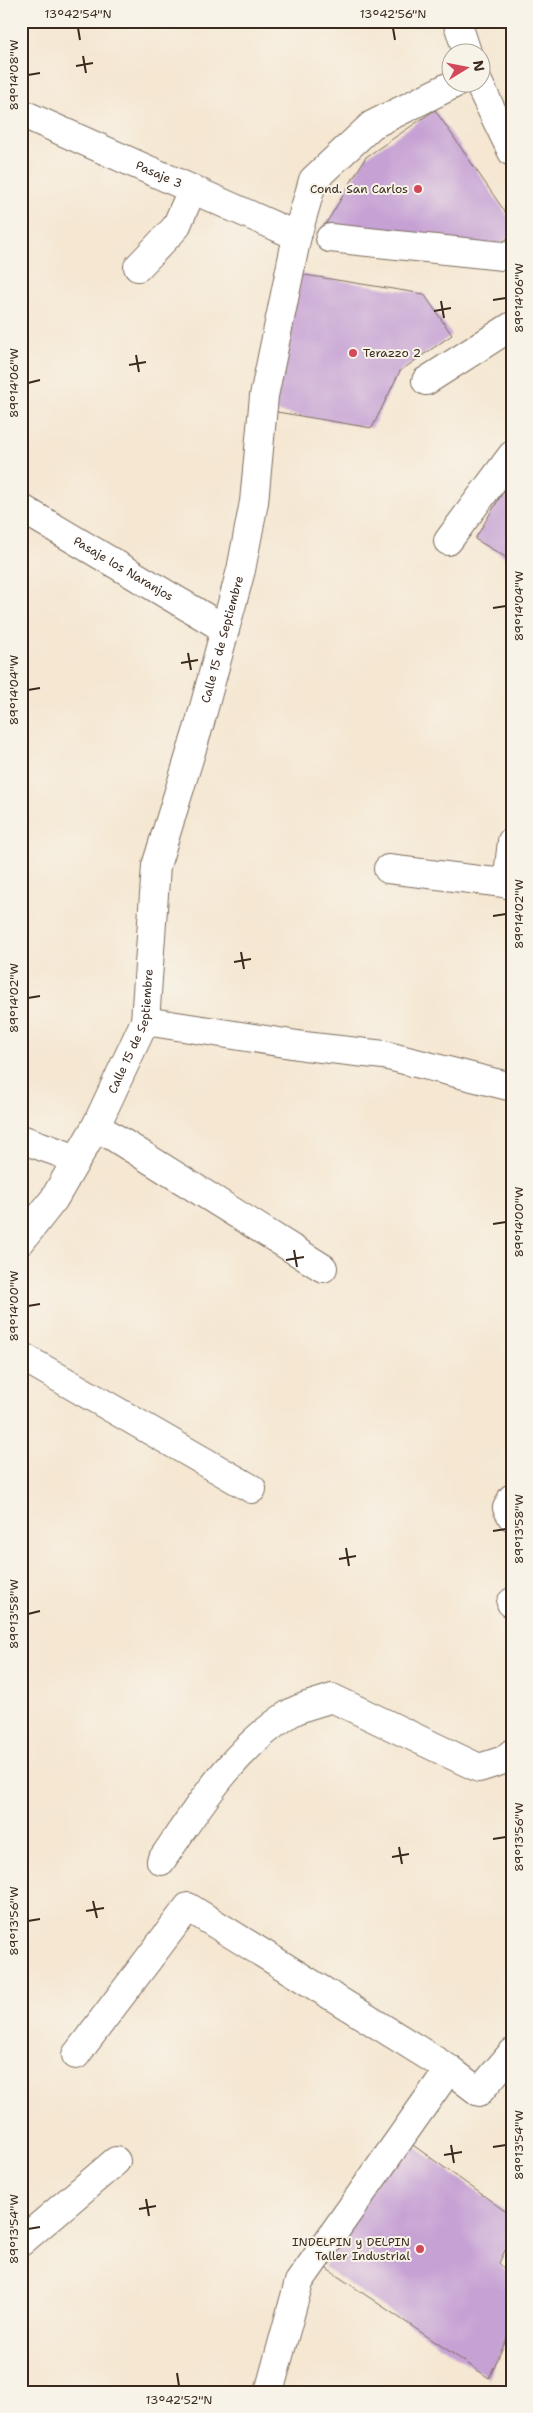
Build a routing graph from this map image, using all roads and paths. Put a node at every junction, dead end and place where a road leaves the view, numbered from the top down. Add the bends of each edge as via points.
1 (458, 21) edge
2 (464, 42) edge
3 (440, 91) edge
4 (483, 92) edge
5 (21, 113) edge
6 (512, 152) edge
7 (192, 190) junction
8 (297, 236) junction
9 (330, 238) dead end
10 (512, 257) edge
11 (138, 267) dead end
12 (512, 326) edge
13 (426, 381) dead end
14 (512, 455) edge
15 (21, 508) edge
16 (448, 541) dead end
17 (225, 629) junction
18 (512, 840) edge
19 (388, 869) dead end
20 (509, 884) edge
21 (145, 1020) junction
22 (512, 1087) edge
23 (96, 1126) junction
24 (21, 1139) edge
25 (77, 1159) junction
26 (21, 1241) edge
27 (323, 1268) dead end
28 (21, 1356) edge
29 (252, 1489) dead end
30 (512, 1498) edge
31 (512, 1517) edge
32 (512, 1753) edge
33 (161, 1861) dead end
34 (512, 2053) edge
35 (76, 2055) dead end
36 (449, 2069) junction
37 (116, 2161) dead end
38 (21, 2242) edge
39 (269, 2392) edge

1 - 2 street
3 - 8 street, Calle 15 de Septiembre via 372,125 313,180
4 - 6 street
5 - 7 street, Pasaje 3
7 - 8 street, Pasaje 3
7 - 11 street via 176,227
8 - 17 street, Calle 15 de Septiembre via 264,396 254,502
9 - 10 street
12 - 13 street
14 - 16 street
15 - 17 street, Pasaje los Naranjos
17 - 21 street, Calle 15 de Septiembre via 156,866
18 - 20 street
19 - 20 street
21 - 22 street via 304,1046 392,1056
21 - 23 street, Calle 15 de Septiembre
23 - 25 street, Calle 15 de Septiembre
23 - 27 street
24 - 25 street
25 - 26 street, Calle 15 de Septiembre via 54,1199
28 - 29 street
30 - 31 street via 507,1508
32 - 33 street via 504,1760 479,1768 332,1698 290,1713 255,1741 217,1779
34 - 36 street via 479,2092
35 - 36 street via 188,1907
36 - 39 street via 299,2282
37 - 38 street

